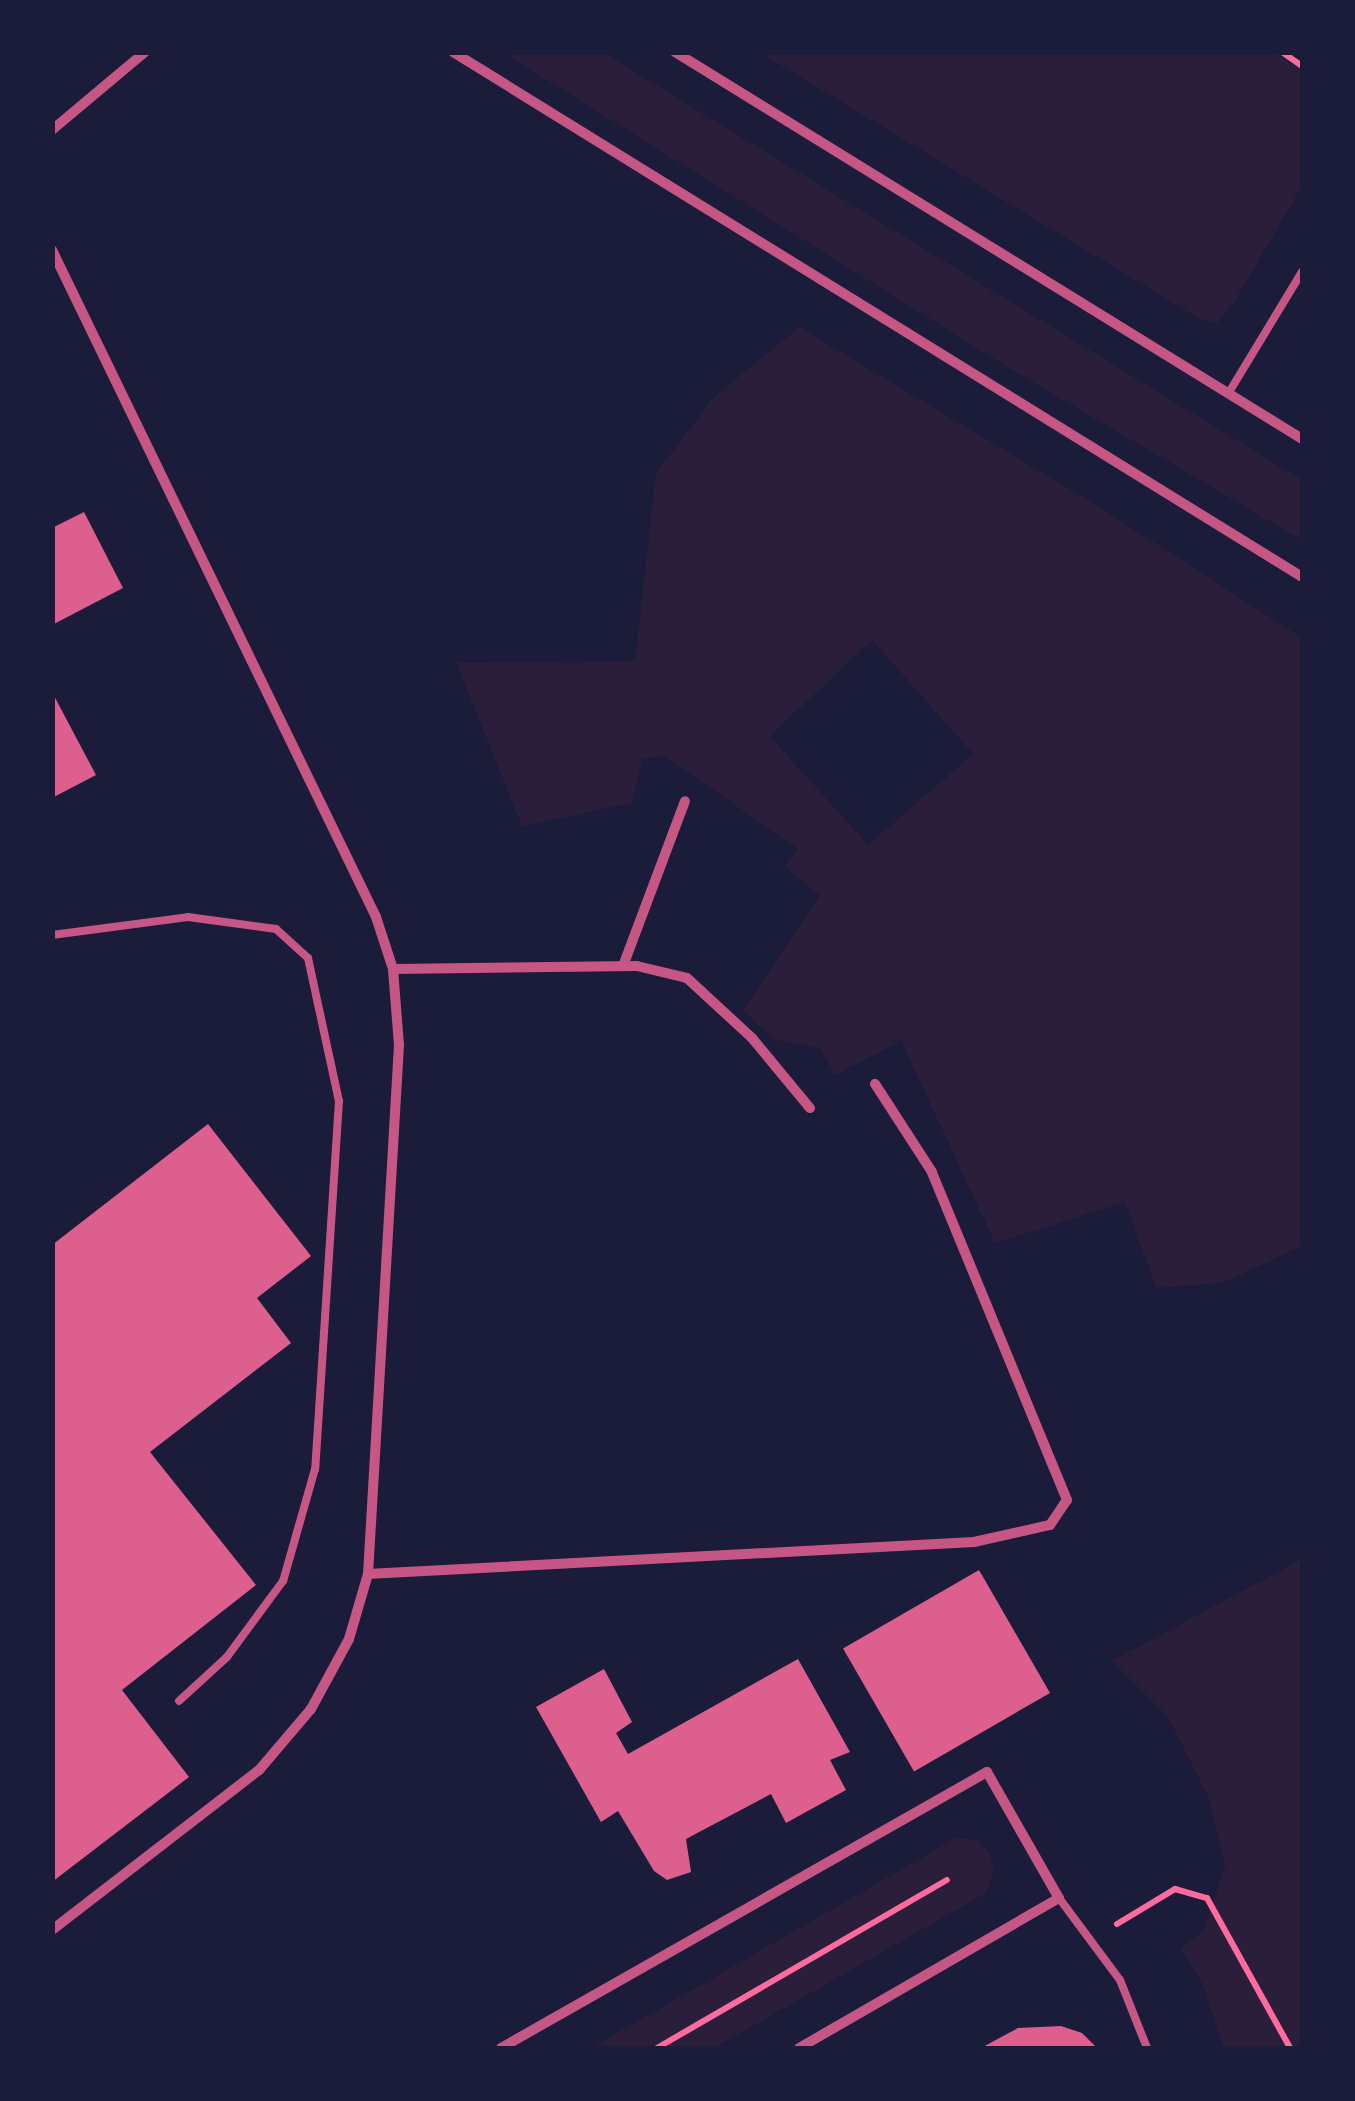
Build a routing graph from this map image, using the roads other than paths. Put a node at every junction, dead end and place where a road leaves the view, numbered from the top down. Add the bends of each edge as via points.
1 (145, 52) edge
2 (453, 52) edge
3 (675, 52) edge
4 (52, 130) edge
5 (52, 250) edge
6 (1302, 272) edge
7 (1228, 394) junction
8 (1302, 439) edge
9 (1302, 577) edge
10 (685, 801) dead end
11 (52, 935) edge
12 (623, 966) junction
13 (393, 969) junction
14 (875, 1084) dead end
15 (810, 1108) dead end
16 (368, 1574) junction
17 (179, 1701) dead end
18 (1059, 1898) junction
19 (52, 1930) edge
20 (502, 2048) edge
21 (798, 2048) edge
22 (1147, 2048) edge

1 - 4 street
2 - 9 street
3 - 7 street
5 - 13 street via 376,917
6 - 7 lane
7 - 8 street
10 - 12 street
11 - 17 lane via 188,917 276,930 308,958 339,1101 316,1470 283,1581 227,1657
12 - 13 street
12 - 15 street via 687,978 752,1038
13 - 16 street via 399,1045
14 - 16 street via 932,1172 1067,1500 1050,1525 974,1542
16 - 19 street via 349,1639 311,1709 260,1770
18 - 20 street via 987,1772
18 - 21 street
18 - 22 lane via 1141,2019

